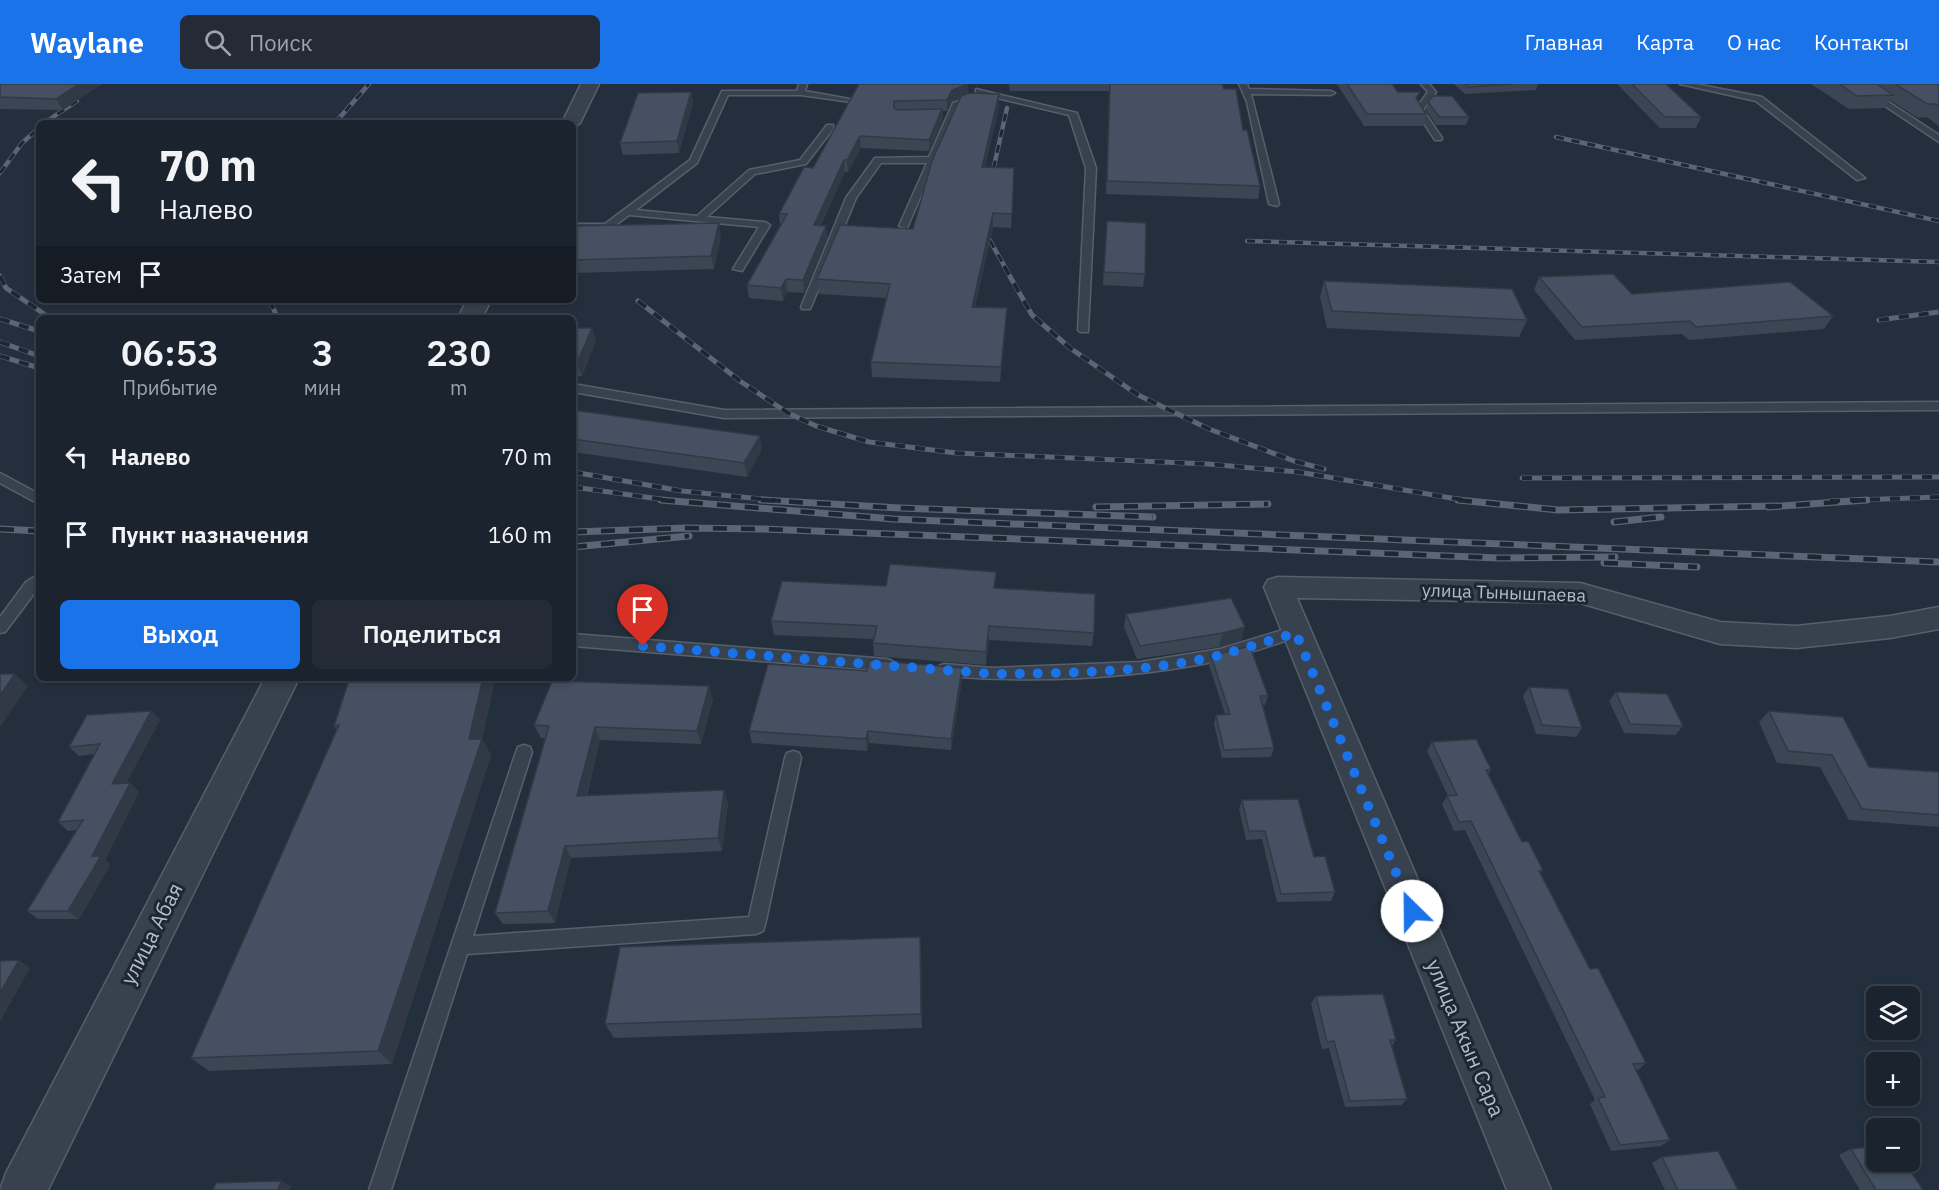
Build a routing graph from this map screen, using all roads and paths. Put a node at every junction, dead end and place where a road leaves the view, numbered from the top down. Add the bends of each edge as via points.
1 (590, 84) edge
2 (1425, 84) edge
3 (1684, 84) edge
4 (1856, 84) edge
5 (980, 87) edge
6 (802, 88) edge
7 (1245, 88) edge
8 (1331, 93) dead end
9 (851, 100) edge
10 (941, 115) edge
11 (952, 115) junction
12 (572, 120) edge
13 (830, 127) dead end
14 (1922, 128) junction
15 (1939, 128) edge
16 (1438, 138) dead end
17 (1939, 139) edge
18 (932, 160) junction
19 (1860, 178) dead end
20 (1274, 204) dead end
21 (627, 212) junction
22 (699, 219) junction
23 (904, 226) edge
24 (576, 227) edge
25 (738, 269) dead end
26 (806, 307) dead end
27 (1084, 330) dead end
28 (576, 389) edge
29 (1939, 406) edge
30 (0, 477) edge
31 (36, 498) edge
32 (36, 582) edge
33 (1278, 587) joint
34 (1939, 618) edge
35 (0, 628) edge
36 (1296, 633) junction
37 (576, 640) edge
38 (899, 666) edge
39 (934, 669) edge
40 (280, 681) edge
41 (524, 752) dead end
42 (793, 758) dead end
43 (460, 946) junction
44 (23, 1190) edge
45 (380, 1190) edge
46 (1529, 1190) edge

1 - 12 street
2 - 16 lane via 1432,92 1419,110
3 - 19 lane via 1759,99
4 - 14 lane
5 - 11 lane via 976,98 956,105
5 - 27 lane via 1074,113 1091,168
6 - 9 lane
6 - 21 lane via 725,93 694,161
7 - 8 lane
7 - 20 lane
10 - 11 lane
11 - 18 lane
13 - 22 lane via 803,162 752,172
14 - 15 lane
14 - 17 lane
18 - 23 lane
18 - 26 lane via 878,160 851,198
21 - 22 lane
21 - 24 lane via 607,227
22 - 25 lane via 765,225
28 - 29 lane via 724,414
30 - 31 lane
32 - 35 lane
33 - 34 street, улица Тынышпаева via 1580,593 1720,633 1785,636 1890,627
33 - 36 street, улица Акын Сара
36 - 39 lane via 1220,655 1140,668 993,674
36 - 46 street, улица Акын Сара
37 - 38 lane
40 - 44 street, улица Абая
41 - 43 lane
42 - 43 lane via 756,925
43 - 45 lane

